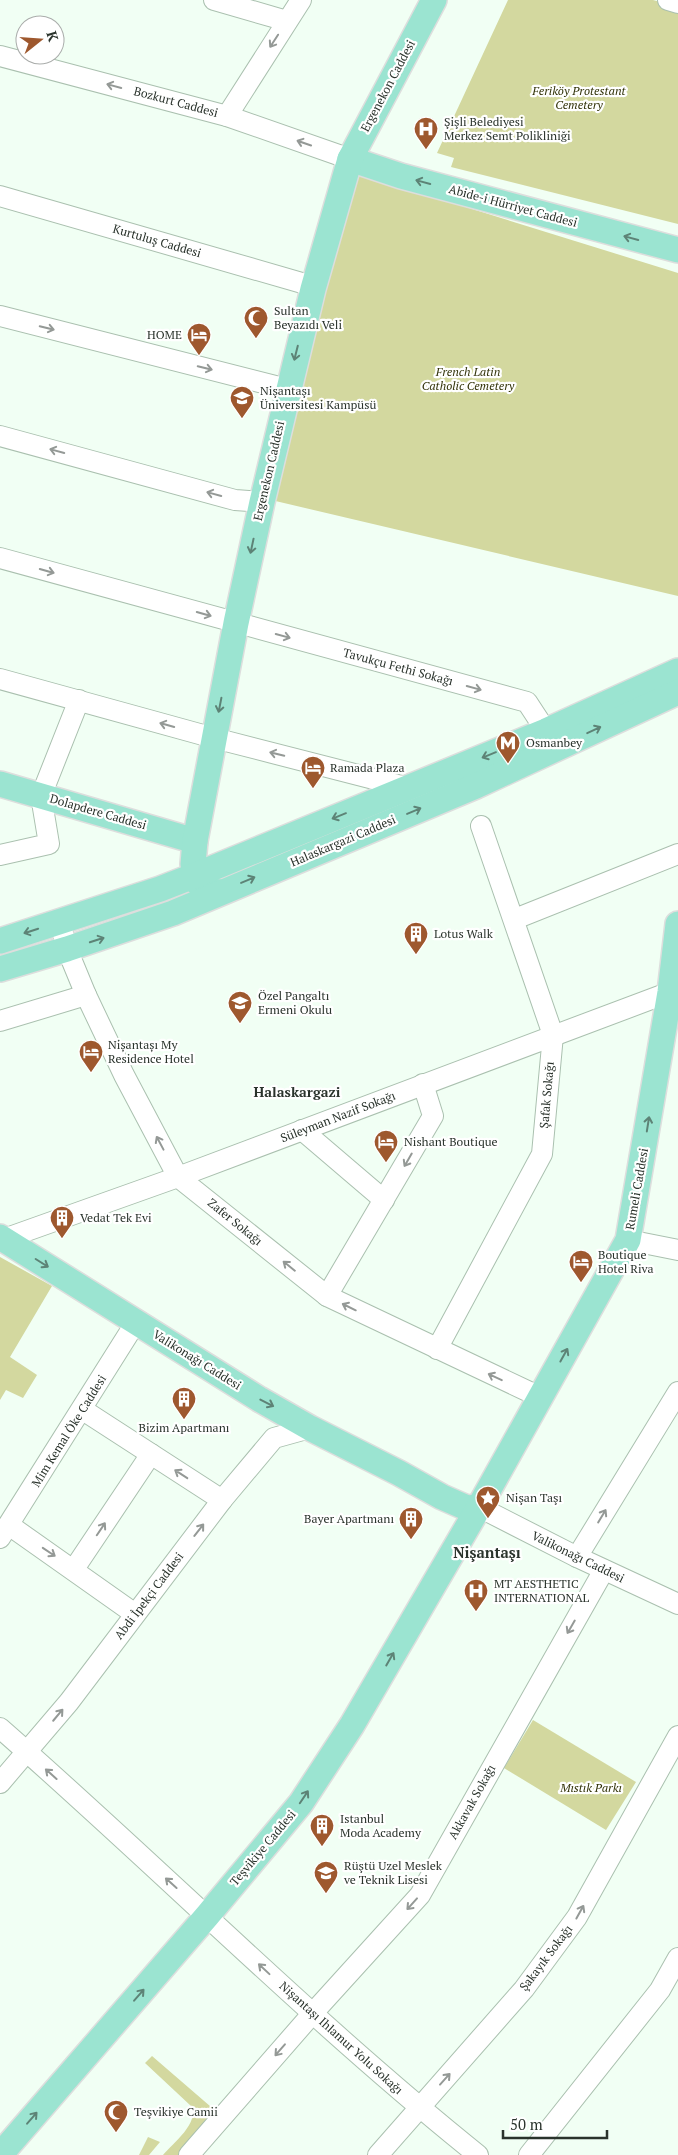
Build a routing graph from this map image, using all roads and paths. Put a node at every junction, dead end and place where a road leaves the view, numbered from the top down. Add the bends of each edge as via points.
1 (214, 0) edge
2 (301, 0) edge
3 (434, 0) edge
4 (668, 0) edge
5 (678, 3) edge
6 (287, 21) junction
7 (0, 56) edge
8 (227, 116) junction
9 (350, 159) junction
10 (0, 196) edge
11 (678, 250) edge
12 (313, 289) junction
13 (0, 316) edge
14 (287, 389) junction
15 (0, 436) edge
16 (262, 502) junction
17 (0, 558) edge
18 (236, 623) junction
19 (678, 671) edge
20 (0, 679) edge
21 (678, 692) edge
22 (79, 700) junction
23 (546, 731) junction
24 (214, 738) junction
25 (0, 784) edge
26 (408, 788) junction
27 (40, 796) junction
28 (481, 826) dead end
29 (186, 838) junction
30 (678, 854) edge
31 (0, 855) edge
32 (196, 875) junction
33 (160, 889) junction
34 (220, 892) junction
35 (515, 919) junction
36 (60, 922) junction
37 (678, 924) edge
38 (0, 941) edge
39 (67, 949) junction
40 (0, 969) edge
41 (670, 992) junction
42 (86, 995) junction
43 (0, 1021) edge
44 (553, 1035) junction
45 (424, 1084) junction
46 (302, 1130) junction
47 (178, 1177) junction
48 (384, 1200) junction
49 (2, 1238) edge
50 (628, 1240) junction
51 (678, 1250) edge
52 (327, 1296) junction
53 (136, 1322) junction
54 (437, 1349) junction
55 (678, 1392) edge
56 (540, 1397) junction
57 (83, 1410) junction
58 (310, 1428) junction
59 (151, 1454) junction
60 (222, 1500) junction
61 (479, 1507) junction
62 (4, 1532) edge
63 (577, 1558) junction
64 (74, 1569) junction
65 (604, 1570) junction
66 (678, 1604) edge
67 (135, 1614) junction
68 (0, 1728) edge
69 (675, 1749) edge
70 (27, 1752) junction
71 (0, 1784) edge
72 (207, 1916) junction
73 (678, 1958) edge
74 (312, 2014) junction
75 (420, 2108) junction
76 (0, 2155) edge
77 (189, 2155) edge
78 (378, 2155) edge
79 (478, 2155) edge
80 (530, 2155) edge

1 - 6 street
2 - 6 street
3 - 9 main road, Ergenekon Caddesi
4 - 5 street
6 -> 8 street
8 -> 7 street, Bozkurt Caddesi
9 -> 8 street, Bozkurt Caddesi
11 -> 9 main road, Abide-i Hürriyet Caddesi via 401,176
9 - 12 main road, Ergenekon Caddesi
10 - 12 street, Kurtuluş Caddesi via 302,283
12 -> 14 main road, Ergenekon Caddesi
13 -> 14 street
14 - 16 main road, Ergenekon Caddesi
16 -> 15 street via 236,500
16 -> 18 main road, Ergenekon Caddesi
17 -> 18 street, Tavukçu Fethi Sokağı
18 -> 23 street, Tavukçu Fethi Sokağı via 527,702
18 -> 24 main road, Ergenekon Caddesi
19 - 23 main road, Halaskargazi Caddesi
20 - 22 street
34 -> 21 main road, Halaskargazi Caddesi via 476,786
24 -> 22 street
22 - 27 street
23 -> 26 main road, Halaskargazi Caddesi
26 -> 24 street
24 - 29 main road, Ergenekon Caddesi
25 - 27 main road, Dolapdere Caddesi
26 -> 32 main road, Halaskargazi Caddesi
27 - 29 main road, Dolapdere Caddesi
27 - 31 street via 49,844
28 - 35 street, Şafak Sokağı
29 - 32 main road, Ergenekon Caddesi
29 - 33 main road via 180,850 180,874
30 - 35 street
32 - 33 main road, Halaskargazi Caddesi
32 - 34 main road via 204,888
33 - 36 main road, Halaskargazi Caddesi
39 -> 34 main road, Halaskargazi Caddesi via 147,924
35 - 44 street, Şafak Sokağı
36 -> 38 main road, Halaskargazi Caddesi
36 - 39 street, Zafer Sokağı
37 - 41 main road, Rumeli Caddesi
39 - 40 main road, Halaskargazi Caddesi
39 - 42 street, Zafer Sokağı
41 - 44 street, Süleyman Nazif Sokağı
50 -> 41 main road, Rumeli Caddesi
42 - 43 street
47 -> 42 street, Zafer Sokağı
44 - 45 street, Süleyman Nazif Sokağı
44 - 54 street, Şafak Sokağı via 542,1154
45 - 46 street, Süleyman Nazif Sokağı
45 -> 48 street via 434,1116
46 - 47 street, Süleyman Nazif Sokağı
46 - 48 street
47 - 49 street, Süleyman Nazif Sokağı
52 -> 47 street, Zafer Sokağı
48 - 52 street
49 -> 53 main road, Valikonağı Caddesi
50 - 51 street
56 -> 50 main road, Rumeli Caddesi
54 -> 52 street, Zafer Sokağı
53 - 57 street, Mim Kemal Öke Caddesi
53 -> 58 main road, Valikonağı Caddesi
56 -> 54 street, Zafer Sokağı
63 -> 55 street
56 - 61 main road, Rumeli Caddesi
57 - 59 street
57 - 62 street, Mim Kemal Öke Caddesi
58 - 60 street, Abdi İpekçi Caddesi via 274,1438
58 - 61 main road, Valikonağı Caddesi via 442,1497 467,1508
60 -> 59 street
64 -> 59 street
67 -> 60 street, Abdi İpekçi Caddesi
61 - 63 street, Valikonağı Caddesi
72 -> 61 main road, Teşvikiye Caddesi via 301,1803 352,1725
62 -> 64 street
63 - 65 street, Valikonağı Caddesi
64 - 67 street
65 - 66 street, Valikonağı Caddesi
65 -> 74 street, Akkavak Sokağı via 420,1895
70 -> 67 street, Abdi İpekçi Caddesi
68 - 70 street, Nişantaşı Ihlamur Yolu Sokağı
75 -> 69 street, Şakayık Sokağı via 524,1988 577,1918
70 - 71 street, Abdi İpekçi Caddesi
72 -> 70 street, Nişantaşı Ihlamur Yolu Sokağı
74 -> 72 street, Nişantaşı Ihlamur Yolu Sokağı
76 -> 72 main road, Teşvikiye Caddesi
73 - 80 street via 660,1990
74 - 75 street, Nişantaşı Ihlamur Yolu Sokağı
74 -> 77 street, Akkavak Sokağı
75 - 78 street, Şakayık Sokağı
75 - 79 street, Nişantaşı Ihlamur Yolu Sokağı

